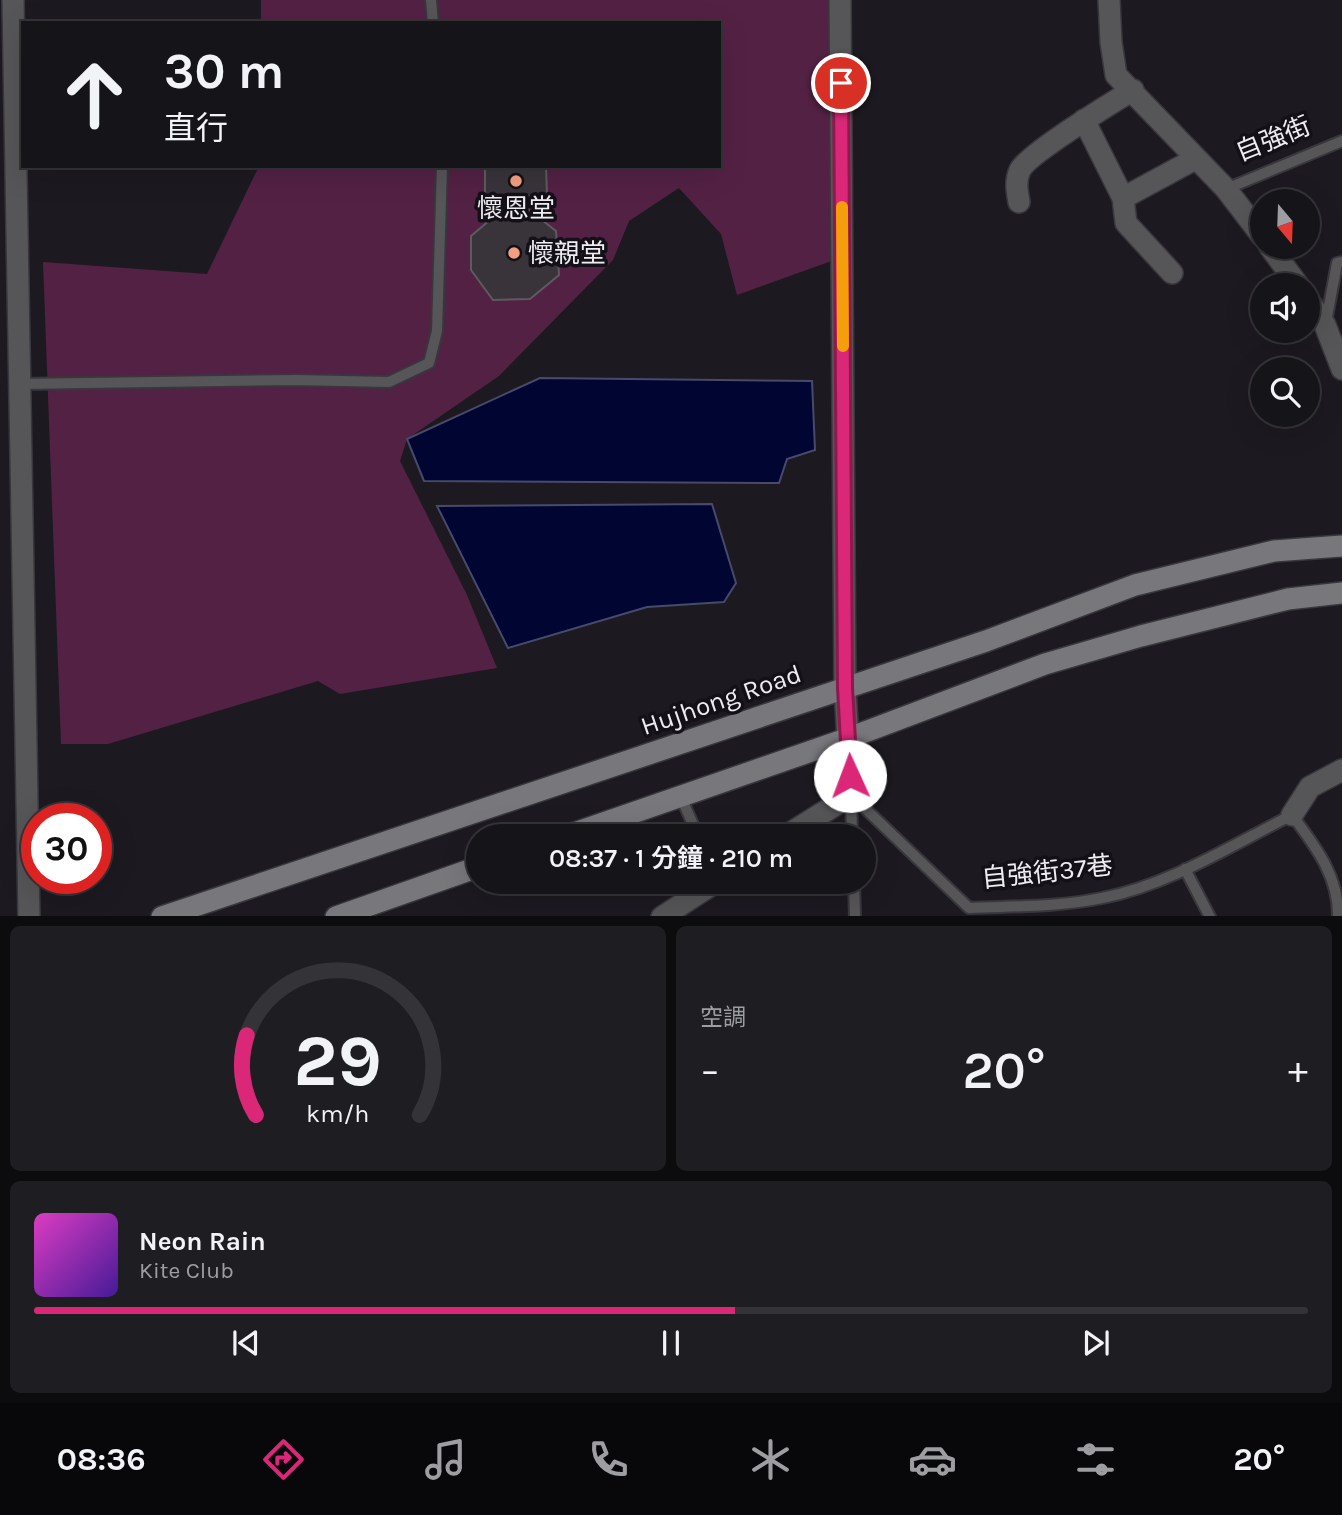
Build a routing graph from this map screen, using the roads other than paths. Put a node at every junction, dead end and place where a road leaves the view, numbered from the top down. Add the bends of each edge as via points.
1 (13, 0) edge
2 (431, 0) edge
3 (841, 0) edge
4 (1109, 0) edge
5 (433, 21) edge
6 (1133, 90) junction
7 (1084, 120) junction
8 (1342, 141) edge
9 (1195, 159) junction
10 (442, 168) edge
11 (1226, 189) junction
12 (1123, 198) junction
13 (1019, 202) dead end
14 (1250, 220) edge
15 (1342, 262) edge
16 (1172, 273) dead end
17 (1320, 318) edge
18 (1325, 325) junction
19 (1342, 369) edge
20 (19, 384) junction
21 (1342, 545) edge
22 (1342, 593) edge
23 (845, 688) junction
24 (849, 738) junction
25 (1342, 770) edge
26 (851, 795) junction
27 (681, 797) junction
28 (1292, 815) junction
29 (601, 824) edge
30 (693, 824) edge
31 (805, 824) edge
32 (852, 824) edge
33 (1185, 869) junction
34 (466, 871) edge
35 (700, 894) edge
36 (854, 894) edge
37 (1063, 904) junction
38 (973, 912) edge
39 (674, 913) edge
40 (29, 916) edge
41 (162, 916) edge
42 (337, 916) edge
43 (855, 916) edge
44 (1068, 916) edge
45 (1210, 916) edge
46 (1338, 916) edge

1 - 20 street
2 - 5 lane
3 - 23 street
4 - 6 street via 1116,75
6 - 7 street
6 - 9 street
7 - 12 street
7 - 13 street via 1021,168 1016,186
8 - 11 lane, 自強街
9 - 11 street
9 - 12 street
10 - 20 lane via 437,331 429,363 389,382
11 - 14 street
12 - 16 street via 1126,223
15 - 18 lane via 1337,263
17 - 18 street
18 - 19 street
20 - 40 street
21 - 23 street, Hujhong Road via 1274,551 1135,585
22 - 24 street via 1288,599 1045,664
23 - 24 street
23 - 41 street, Hujhong Road
24 - 26 street
24 - 27 street
25 - 28 street, 自強街37巷 via 1310,787
26 - 31 street
26 - 32 lane
26 - 38 lane, 自強街37巷
27 - 29 street
27 - 30 lane
28 - 33 lane, 自強街37巷
28 - 46 lane via 1333,879
33 - 37 lane, 自強街37巷 via 1138,889
33 - 45 lane
34 - 42 street
35 - 39 street
36 - 43 lane
37 - 38 lane, 自強街37巷
37 - 44 lane

